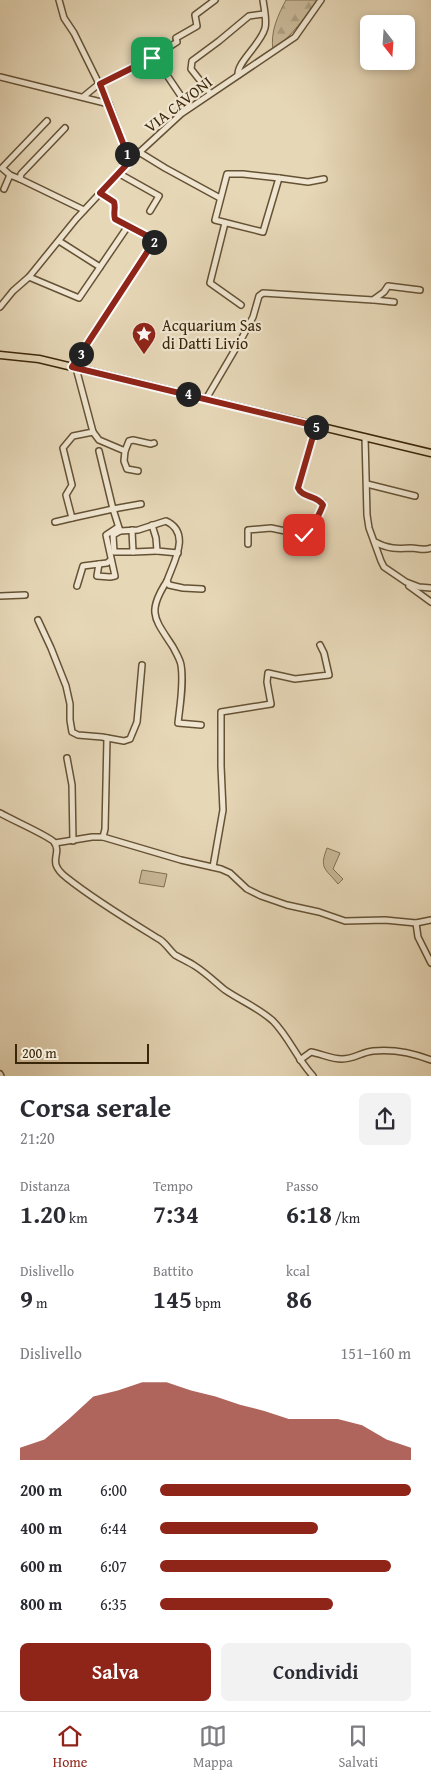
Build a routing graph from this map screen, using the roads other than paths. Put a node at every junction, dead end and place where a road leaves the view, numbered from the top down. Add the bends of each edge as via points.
1 (59, 0) edge
2 (215, 0) edge
3 (263, 0) edge
4 (321, 0) edge
5 (264, 14) junction
6 (154, 56) junction
7 (238, 75) junction
8 (0, 78) edge
9 (100, 84) junction
10 (210, 94) junction
11 (83, 97) junction
12 (109, 104) junction
13 (189, 108) junction
14 (47, 121) dead end
15 (65, 128) dead end
16 (139, 152) junction
17 (130, 161) junction
18 (118, 173) junction
19 (10, 175) junction
20 (20, 178) junction
21 (279, 178) junction
22 (324, 179) dead end
23 (4, 189) dead end
24 (100, 193) junction
25 (220, 198) junction
26 (84, 210) junction
27 (150, 212) dead end
28 (225, 223) junction
29 (128, 226) junction
30 (59, 241) junction
31 (100, 267) junction
32 (29, 277) junction
33 (420, 290) dead end
34 (373, 300) junction
35 (394, 302) dead end
36 (241, 305) dead end
37 (0, 308) edge
38 (0, 355) edge
39 (74, 367) junction
40 (206, 399) junction
41 (316, 426) junction
42 (93, 432) junction
43 (365, 438) junction
44 (154, 443) dead end
45 (99, 450) dead end
46 (125, 451) junction
47 (431, 453) edge
48 (138, 471) dead end
49 (367, 484) junction
50 (416, 496) dead end
51 (141, 504) dead end
52 (113, 510) junction
53 (72, 518) junction
54 (55, 522) dead end
55 (152, 525) junction
56 (119, 529) junction
57 (132, 530) junction
58 (375, 542) junction
59 (248, 544) dead end
60 (431, 548) edge
61 (158, 551) junction
62 (133, 552) junction
63 (178, 553) junction
64 (112, 560) junction
65 (99, 564) junction
66 (402, 580) junction
67 (167, 581) junction
68 (77, 586) dead end
69 (431, 588) edge
70 (202, 589) dead end
71 (25, 594) dead end
72 (0, 596) edge
73 (431, 602) edge
74 (38, 620) dead end
75 (320, 645) dead end
76 (142, 665) dead end
77 (201, 725) dead end
78 (107, 738) junction
79 (67, 758) dead end
80 (0, 813) edge
81 (103, 837) junction
82 (73, 840) junction
83 (54, 843) junction
84 (213, 867) junction
85 (431, 920) edge
86 (416, 923) junction
87 (431, 963) edge
88 (300, 1060) junction
89 (431, 1060) edge
90 (314, 1076) edge

1 - 9 street via 64,18
2 - 6 street via 195,15 197,26
3 - 5 street
4 - 7 street, VIA CAVONI via 295,37
5 - 7 street via 264,31 239,67
5 - 10 street via 249,16 192,61 191,69
6 - 9 street
6 - 13 street
7 - 10 street, VIA CAVONI
8 - 11 street
9 - 11 street
9 - 12 street
10 - 13 street, VIA CAVONI
11 - 12 street
12 - 17 street
13 - 16 street, VIA CAVONI
14 - 19 street via 2,168
15 - 20 street
16 - 17 street, VIA CAVONI
16 - 25 street
17 - 18 street, VIA CAVONI
18 - 24 street, VIA CAVONI
18 - 27 street via 159,196
19 - 20 street
19 - 23 street
20 - 26 street
21 - 22 street via 308,182
21 - 25 street via 226,174
21 - 28 street via 263,232
24 - 26 street, VIA CAVONI
24 - 29 street via 114,202 115,219
25 - 28 street via 215,220
26 - 30 street, VIA CAVONI
28 - 36 street via 210,283
29 - 31 street
29 - 39 street via 155,240
30 - 31 street
30 - 32 street, VIA CAVONI
31 - 32 street via 79,298
32 - 37 street, VIA CAVONI
33 - 34 street via 388,286
34 - 35 street
34 - 40 street via 263,293 244,336
38 - 39 main road
39 - 40 main road
39 - 42 street
40 - 41 main road
41 - 43 main road
41 - 59 street via 298,488 301,493 322,502 313,524 304,535 271,528 248,530
42 - 46 street via 99,440
42 - 53 street via 73,436 63,448 72,485 66,495
43 - 47 main road
43 - 49 street
44 - 46 street via 129,441
45 - 52 street
46 - 48 street via 127,469
49 - 50 street
49 - 58 street via 367,515
51 - 52 street
52 - 53 street
52 - 56 street
53 - 54 street
55 - 57 street
55 - 61 street
55 - 63 street via 166,521 172,524 179,540
56 - 57 street
56 - 62 street via 112,537 114,552
56 - 64 street via 106,535
57 - 62 street
58 - 60 street via 384,548
58 - 66 street via 384,567
61 - 62 street
61 - 63 street
63 - 67 street
64 - 65 street
64 - 65 street via 115,576 97,576
65 - 68 street via 83,566
66 - 69 street
66 - 73 street
67 - 70 street via 169,585
67 - 77 street via 157,600 154,615 181,664 178,723
71 - 72 street
74 - 78 street via 66,686 72,732
75 - 84 street via 329,675 295,679 268,673 271,704 221,712 223,810
76 - 78 street via 137,722 132,736 124,742
78 - 81 street
79 - 82 street via 72,785
80 - 83 street
81 - 82 street
81 - 84 street
82 - 83 street
83 - 88 street via 55,866 59,872 261,1012 282,1031
84 - 86 street via 230,872 253,892 287,905 350,922 391,920
85 - 86 street
86 - 87 street via 418,937
88 - 89 street via 311,1052 351,1059 380,1051 408,1052
88 - 90 street

